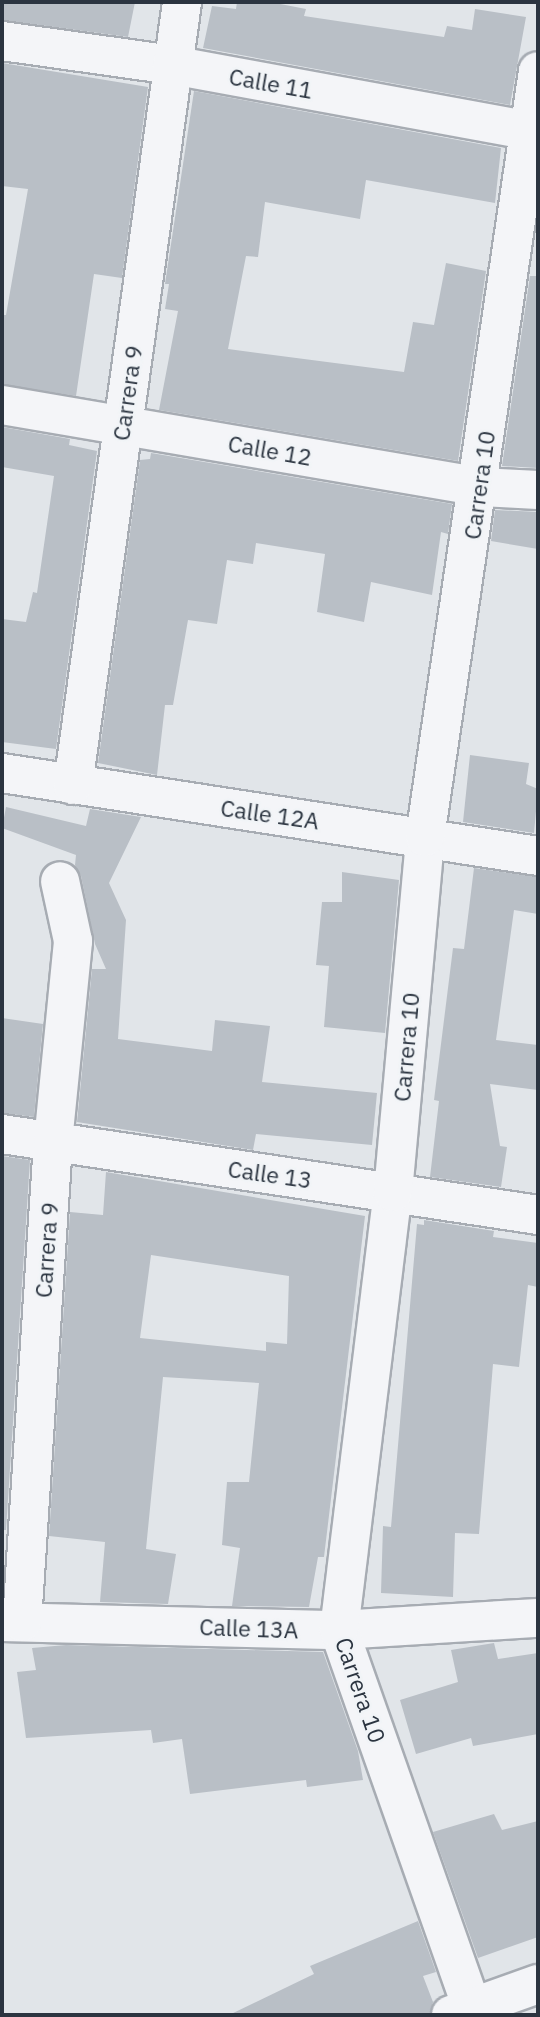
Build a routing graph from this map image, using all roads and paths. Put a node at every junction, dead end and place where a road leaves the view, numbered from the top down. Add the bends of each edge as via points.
1 (182, 2) edge
2 (2, 41) edge
3 (172, 65) junction
4 (538, 71) edge
5 (533, 131) edge
6 (2, 405) edge
7 (123, 423) junction
8 (480, 487) junction
9 (538, 490) edge
10 (2, 773) edge
11 (73, 785) junction
12 (425, 837) junction
13 (538, 856) edge
14 (60, 881) dead end
15 (2, 1134) edge
16 (53, 1142) junction
17 (393, 1192) junction
18 (538, 1215) edge
19 (538, 1618) edge
20 (12, 1622) edge
21 (340, 1630) junction
22 (538, 1984) edge
23 (461, 2010) edge

1 - 3 street, Carrera 9
2 - 3 street, Calle 11
3 - 5 street, Calle 11
3 - 7 street, Carrera 9
4 - 5 street, Carrera 10
5 - 8 street, Carrera 10
6 - 7 street, Calle 12
7 - 8 street, Calle 12
7 - 11 street, Carrera 9
8 - 9 street, Calle 12
8 - 12 street, Carrera 10
10 - 11 street, Calle 12A
11 - 12 street, Calle 12A
12 - 13 street, Calle 12A
12 - 17 street, Carrera 10
14 - 16 street, Carrera 9 via 73,941
15 - 16 street, Calle 13
16 - 17 street, Calle 13
16 - 20 street, Carrera 9
17 - 18 street, Calle 13
17 - 21 street, Carrera 10
19 - 21 street, Calle 13A
20 - 21 street, Calle 13A
21 - 23 street, Carrera 10
22 - 23 street

